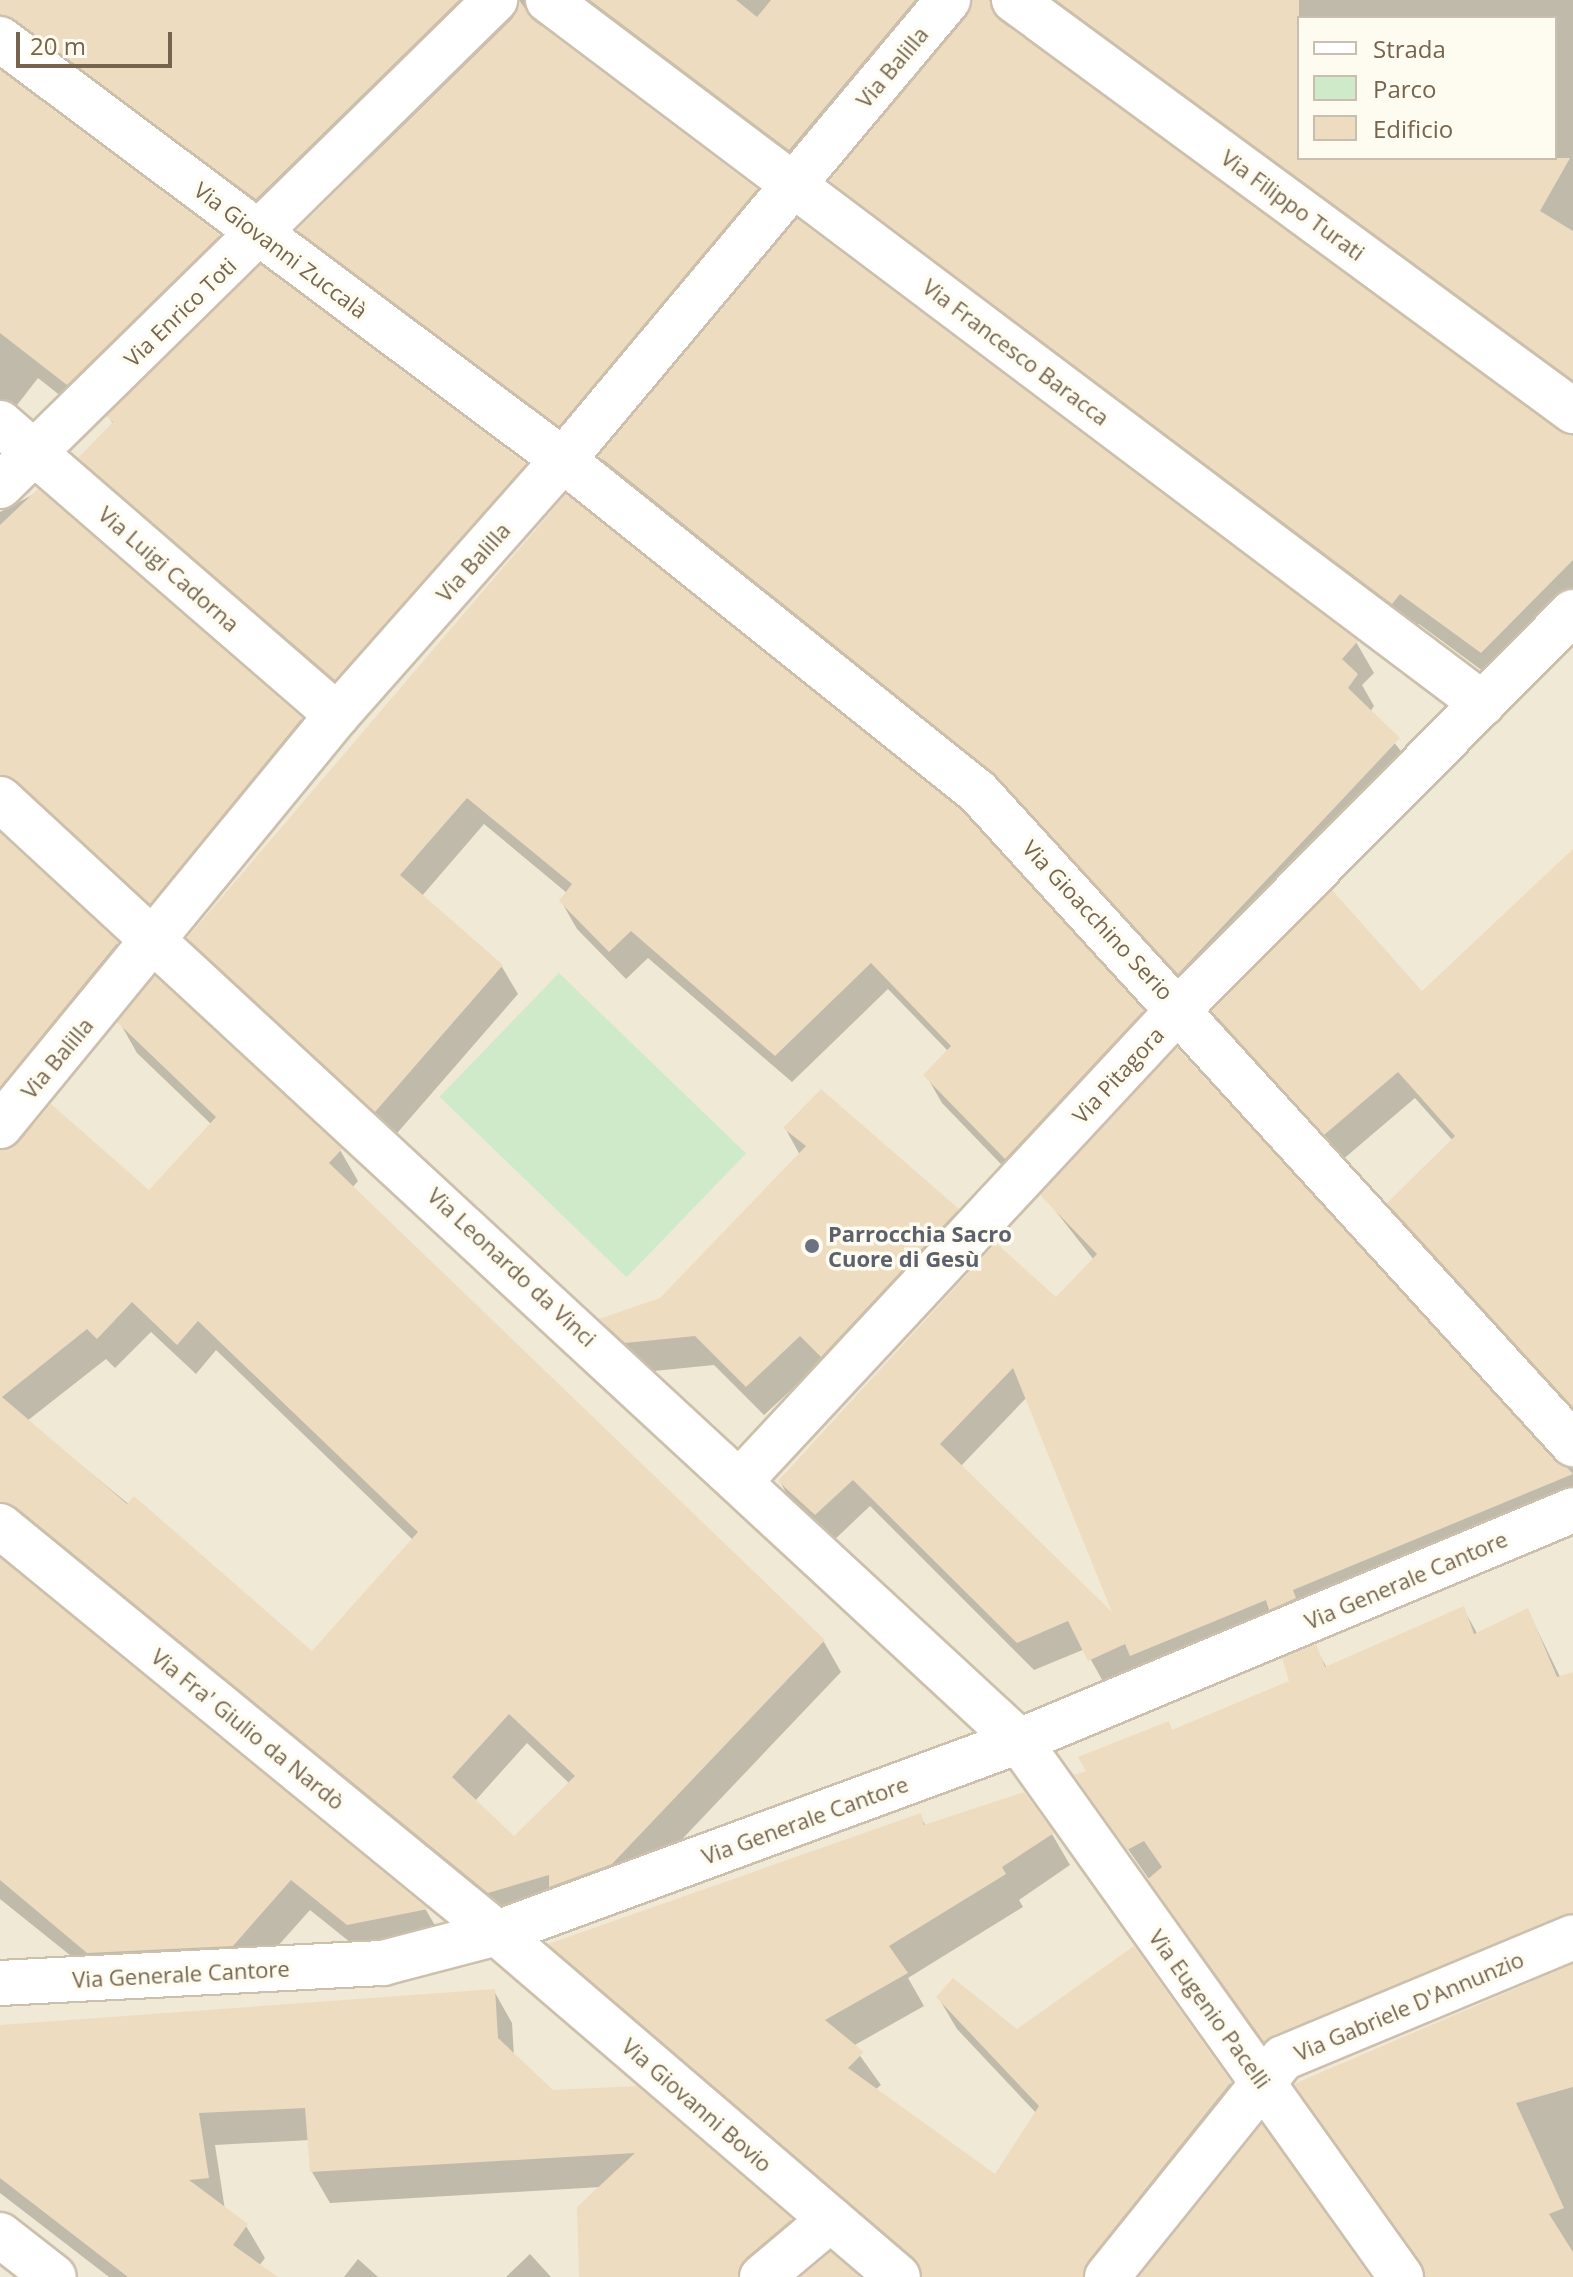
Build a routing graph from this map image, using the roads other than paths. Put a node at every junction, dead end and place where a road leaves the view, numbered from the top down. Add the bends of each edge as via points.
1 (495, 0) edge
2 (548, 0) edge
3 (948, 0) edge
4 (1014, 0) edge
5 (0, 39) edge
6 (794, 184) junction
7 (261, 234) junction
8 (1573, 411) edge
9 (0, 423) edge
10 (34, 453) junction
11 (563, 460) junction
12 (0, 486) edge
13 (1573, 612) edge
14 (1483, 704) junction
15 (337, 715) junction
16 (0, 799) edge
17 (159, 938) junction
18 (1180, 1008) junction
19 (0, 1126) edge
20 (1573, 1444) edge
21 (741, 1480) junction
22 (1573, 1510) edge
23 (0, 1526) edge
24 (1019, 1741) junction
25 (497, 1933) junction
26 (1573, 1937) edge
27 (0, 1983) edge
28 (1260, 2078) junction
29 (831, 2219) junction
30 (0, 2235) edge
31 (54, 2277) edge
32 (762, 2277) edge
33 (898, 2277) edge
34 (1107, 2277) edge
35 (1401, 2277) edge

1 - 7 street, Via Enrico Toti
2 - 6 street, Via Francesco Baracca
3 - 6 street, Via Balilla
4 - 8 street, Via Filippo Turati
5 - 7 street, Via Giovanni Zuccalà
6 - 11 street, Via Balilla
6 - 14 street, Via Francesco Baracca
7 - 10 street, Via Enrico Toti
7 - 11 street, Via Giovanni Zuccalà
9 - 10 street, Via Luigi Cadorna
10 - 12 street, Via Enrico Toti
10 - 15 street, Via Luigi Cadorna
11 - 15 street, Via Balilla
11 - 18 street, Via Gioacchino Serio via 978,792
13 - 14 street, Via Pitagora
14 - 18 street, Via Pitagora
15 - 17 street, Via Balilla
16 - 17 street, Via Leonardo da Vinci
17 - 19 street, Via Balilla
17 - 21 street, Via Leonardo da Vinci
18 - 20 street, Via Gioacchino Serio
18 - 21 street, Via Pitagora
21 - 24 street, Via Leonardo da Vinci
22 - 24 street, Via Generale Cantore
23 - 25 street, Via Fra' Giulio da Nardò
24 - 25 street, Via Generale Cantore
24 - 28 street, Via Eugenio Pacelli
25 - 27 street, Via Generale Cantore via 383,1963
25 - 29 street, Via Giovanni Bovio
26 - 28 street, Via Gabriele D'Annunzio via 1283,2058
28 - 34 street, Via Gabriele D'Annunzio
28 - 35 street, Via Eugenio Pacelli
29 - 32 street
29 - 33 street, Via Giovanni Bovio
30 - 31 street

